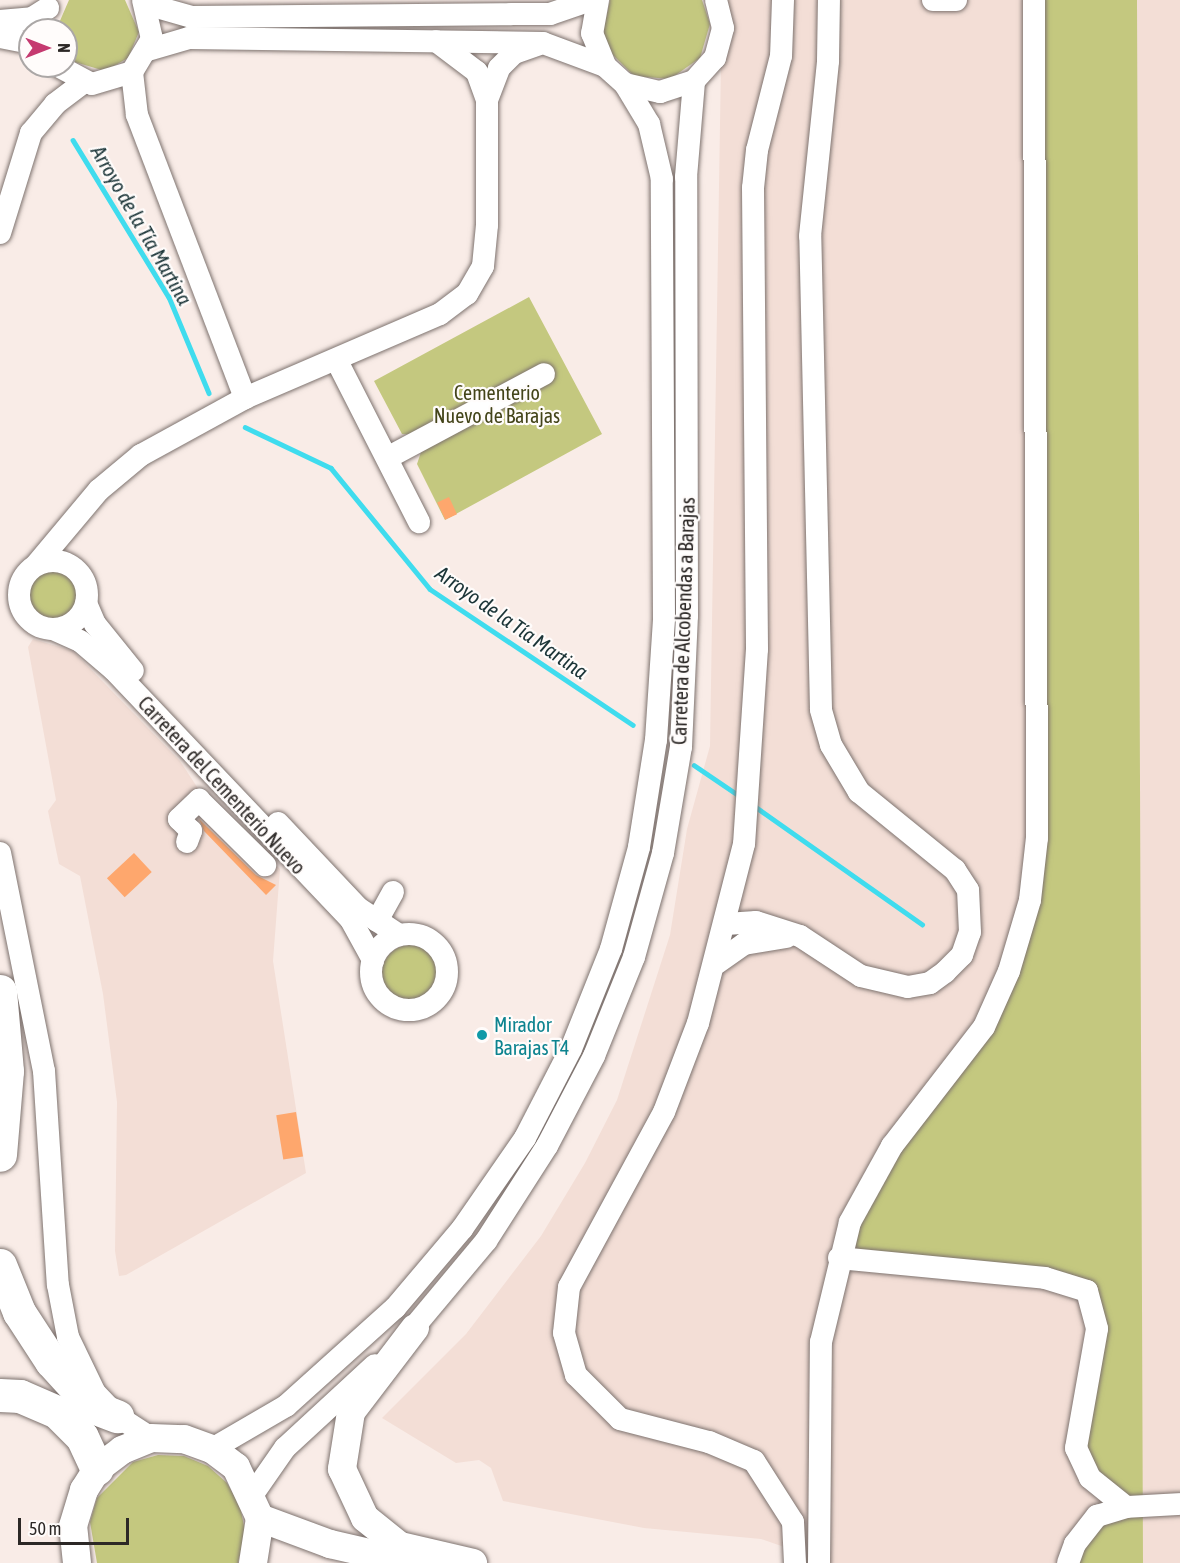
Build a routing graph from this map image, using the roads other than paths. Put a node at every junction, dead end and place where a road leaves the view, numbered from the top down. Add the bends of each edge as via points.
1 (591, 0) edge
2 (598, 0) edge
3 (716, 0) edge
4 (783, 0) edge
5 (829, 0) edge
6 (933, 0) edge
7 (956, 0) edge
8 (1034, 0) edge
9 (144, 2) edge
10 (49, 13) edge
11 (0, 21) edge
12 (0, 37) edge
13 (18, 41) edge
14 (436, 41) junction
15 (543, 43) junction
16 (148, 50) junction
17 (605, 66) junction
18 (132, 72) junction
19 (78, 76) edge
20 (694, 81) junction
21 (92, 83) junction
22 (625, 84) junction
23 (486, 100) junction
24 (137, 115) junction
25 (0, 233) edge
26 (337, 361) junction
27 (544, 374) dead end
28 (245, 398) junction
29 (387, 458) junction
30 (75, 519) junction
31 (419, 522) dead end
32 (36, 565) junction
33 (75, 568) junction
34 (86, 603) junction
35 (53, 629) junction
36 (187, 842) dead end
37 (0, 853) edge
38 (265, 865) dead end
39 (735, 882) junction
40 (393, 892) dead end
41 (377, 921) junction
42 (726, 924) junction
43 (758, 931) junction
44 (399, 935) junction
45 (373, 960) junction
46 (717, 963) junction
47 (0, 991) edge
48 (0, 1155) edge
49 (839, 1258) junction
50 (0, 1265) edge
51 (416, 1328) junction
52 (0, 1395) edge
53 (117, 1416) junction
54 (151, 1438) junction
55 (212, 1449) junction
56 (97, 1469) junction
57 (1180, 1504) edge
58 (257, 1506) junction
59 (1126, 1507) junction
60 (70, 1558) edge
61 (253, 1563) edge
62 (412, 1563) edge
63 (473, 1563) edge
64 (795, 1563) edge
65 (819, 1563) edge
66 (1068, 1563) edge

1 - 9 street via 550,14 192,17
2 - 17 street via 592,33
3 - 20 street via 720,43 707,70
4 - 39 street via 781,56 753,188 757,649 752,775
5 - 43 street via 828,61 810,236 821,709 831,745 859,792 955,870 968,890 971,914 962,956 930,982 908,987 861,976 800,936
6 - 7 street
8 - 49 street via 1037,838 1030,900 1009,971 984,1027 892,1146 850,1222
9 - 16 street via 152,27
10 - 11 street
12 - 13 street
14 - 15 street
14 - 16 street via 189,38
14 - 23 street via 477,72
15 - 17 street
15 - 23 street via 514,53 499,68
16 - 18 street
17 - 22 street
18 - 21 street
18 - 24 street
19 - 21 street
20 - 22 street via 660,92
20 - 51 street, Carretera de Alcobendas a Barajas via 686,177 687,616 681,747 663,853 634,957 594,1056 546,1146 486,1241
21 - 24 street
21 - 25 street via 55,104 31,133
22 - 55 street, Carretera de Alcobendas a Barajas via 649,124 662,179 664,618 655,750 639,847 611,949 571,1049 525,1138 462,1229 395,1308 286,1406
23 - 26 street via 488,225 483,266 467,294 440,314
24 - 28 street
26 - 28 street
26 - 29 street
27 - 29 street
28 - 30 street via 141,455 99,490
29 - 31 street
30 - 32 street
30 - 33 street
32 - 33 street via 57,560
32 - 35 street via 21,581 20,603 31,622
33 - 34 street via 86,584
34 - 35 street via 74,622
34 - 41 street, Carretera del Cementerio Nuevo via 114,650 358,908
35 - 45 street, Carretera del Cementerio Nuevo via 80,641 114,670 351,920
36 - 38 street via 191,831 179,819 199,800
37 - 53 street via 44,1071 58,1285 68,1337 95,1393
39 - 42 street
39 - 43 street
40 - 41 street
41 - 44 street, Carretera del Cementerio Nuevo
42 - 43 street
42 - 46 street
43 - 46 street
44 - 45 street
44 - 45 street via 424,937 442,954 447,978 435,1000 412,1011 388,1005 373,985
46 - 64 street via 664,1112 569,1287 564,1334 576,1375 620,1419 709,1442 754,1461 793,1522
47 - 48 highway via 7,1071
49 - 59 street via 1045,1278 1087,1291 1097,1329 1076,1448 1090,1478
49 - 65 street via 821,1342
50 - 53 highway via 19,1312 51,1361 93,1407
51 - 58 street, Carretera de Alcobendas a Barajas via 285,1448
51 - 63 main road via 351,1412 343,1439 342,1469 353,1502 393,1541
52 - 56 highway via 20,1396 57,1412 82,1437
53 - 54 street
54 - 55 main road via 184,1439
54 - 56 main road via 122,1449
55 - 58 main road via 236,1467
56 - 60 main road via 77,1506
57 - 59 street
58 - 61 main road
58 - 62 main road via 330,1544
59 - 66 street via 1097,1516 1074,1544

